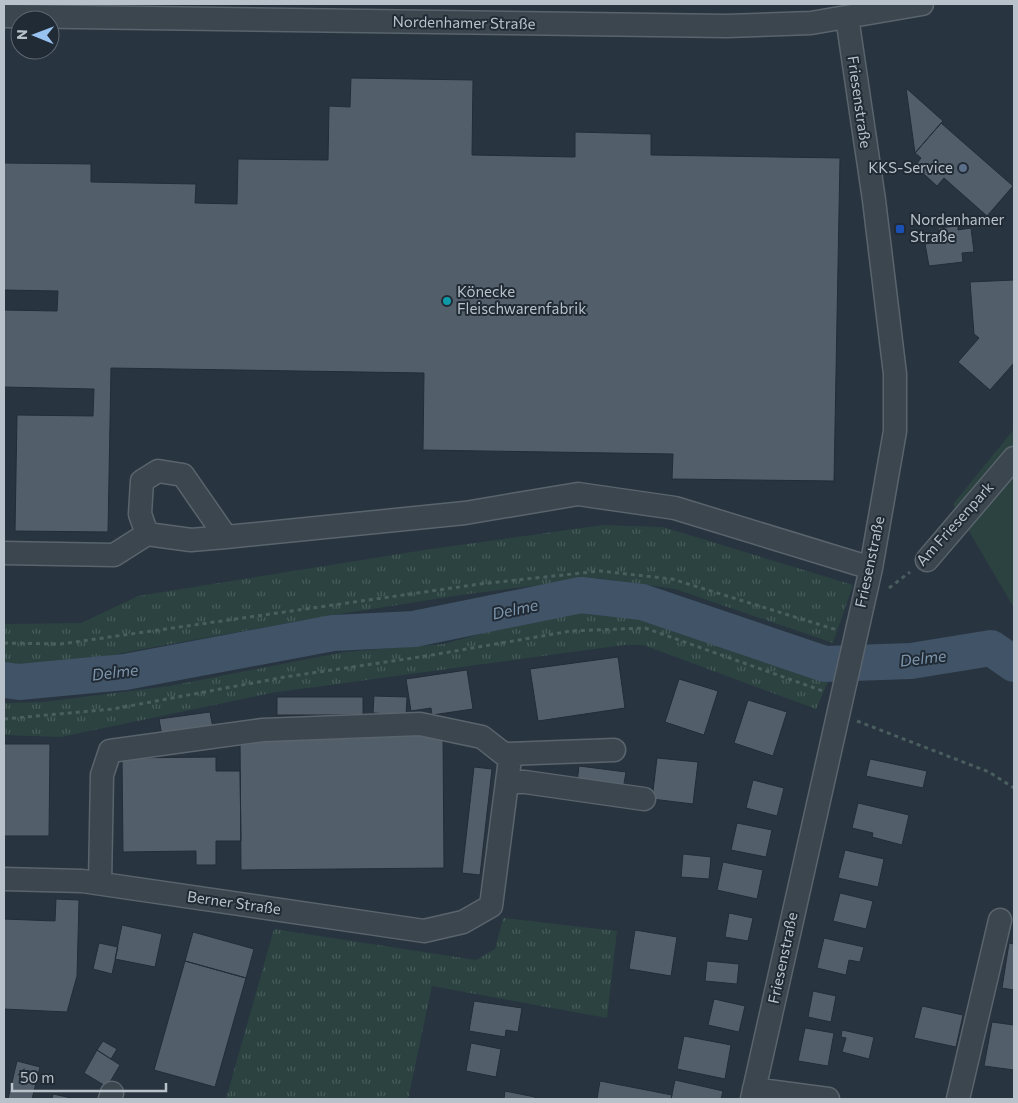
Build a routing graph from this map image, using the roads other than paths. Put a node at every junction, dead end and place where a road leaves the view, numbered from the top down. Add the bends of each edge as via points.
1 (922, 4) edge
2 (290, 12) edge
3 (859, 12) edge
4 (4, 16) edge
5 (1014, 458) edge
6 (147, 534) junction
7 (226, 537) junction
8 (4, 553) edge
9 (927, 560) road end
10 (871, 568) junction
11 (614, 750) dead end
12 (505, 754) junction
13 (508, 782) junction
14 (644, 799) dead end
15 (4, 879) edge
16 (100, 883) junction
17 (1000, 920) dead end
18 (753, 1094) edge
19 (828, 1099) edge
20 (958, 1099) edge

1 - 3 street, Nordenhamer Straße
2 - 3 street, Nordenhamer Straße via 727,26 811,23
2 - 4 street, Nordenhamer Straße
3 - 10 street, Friesenstraße via 874,200 895,374 895,431
5 - 9 street, Am Friesenpark
6 - 7 street via 190,540
6 - 7 street via 140,514 142,481 158,471 183,475
6 - 8 street via 114,555
7 - 10 street via 465,513 578,494 674,508
10 - 18 street, Friesenstraße
11 - 12 street
12 - 13 street via 510,759
12 - 16 street via 482,737 420,724 263,730 110,751 102,775
13 - 14 street
13 - 16 street, Berner Straße via 491,906 464,922 424,931
15 - 16 street, Berner Straße
17 - 20 street
18 - 19 street

